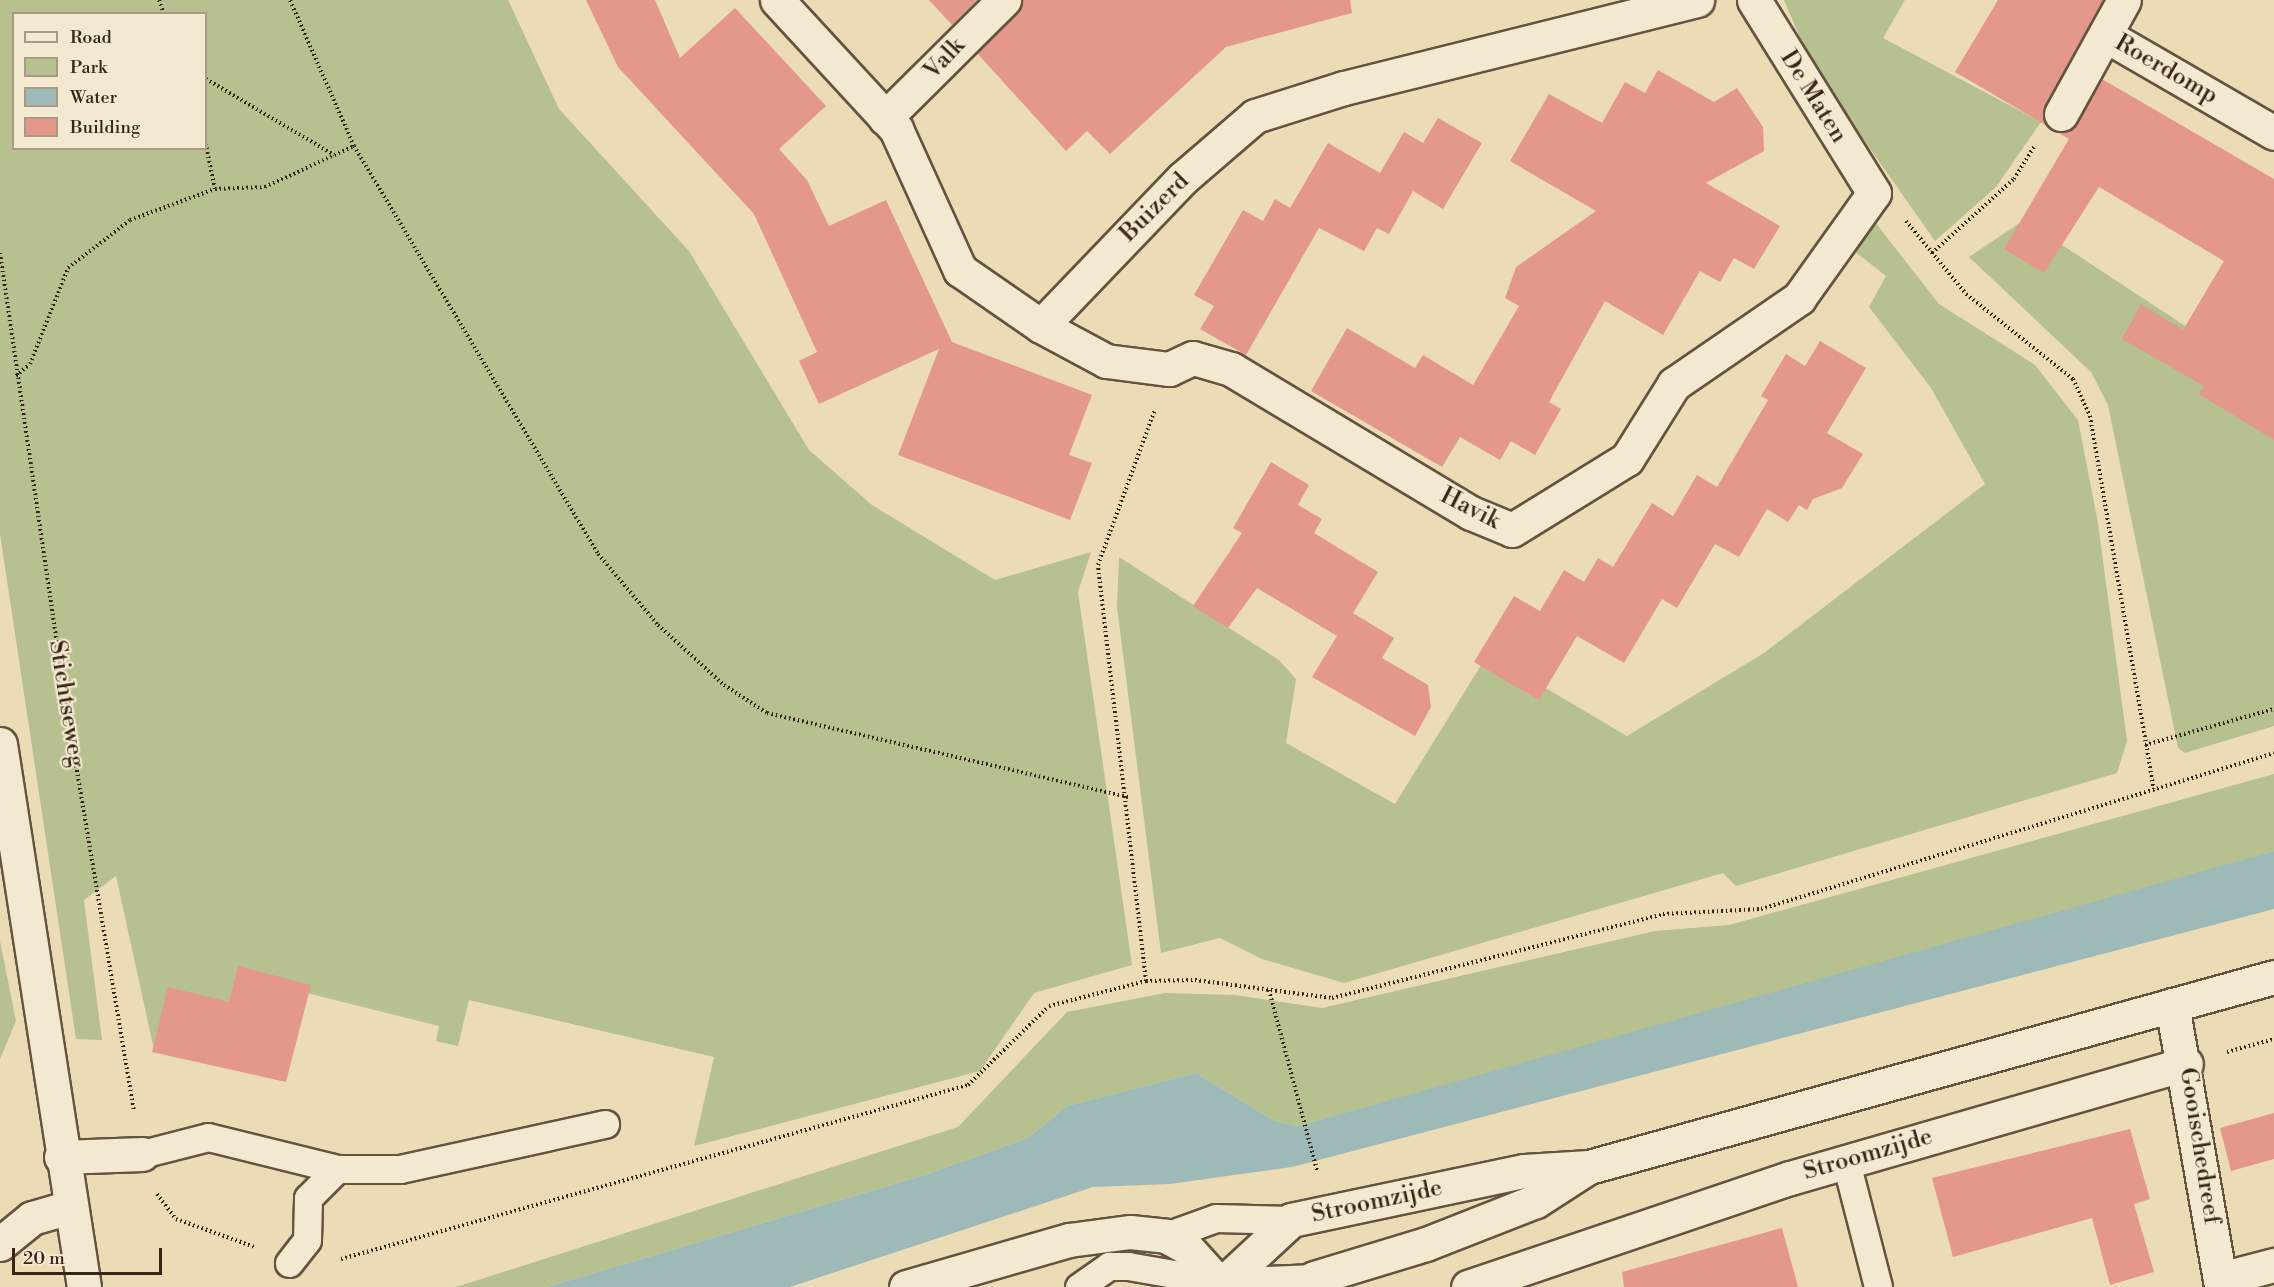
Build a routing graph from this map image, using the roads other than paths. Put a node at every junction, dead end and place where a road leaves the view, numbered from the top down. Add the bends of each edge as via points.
1 (777, 0) edge
2 (1004, 0) edge
3 (1697, 0) edge
4 (1754, 0) edge
5 (2124, 0) edge
6 (2105, 35) junction
7 (2061, 114) road end
8 (885, 118) junction
9 (2274, 133) edge
10 (1874, 193) joint
11 (1041, 326) junction
12 (0, 744) edge
13 (2274, 977) edge
14 (2172, 1005) junction
15 (2186, 1064) junction
16 (605, 1124) dead end
17 (142, 1154) joint
18 (61, 1157) junction
19 (1846, 1162) junction
20 (1589, 1167) junction
21 (337, 1169) junction
22 (70, 1207) junction
23 (1291, 1220) junction
24 (1166, 1236) junction
25 (0, 1244) edge
26 (79, 1244) junction
27 (289, 1263) road end
28 (2274, 1264) edge
29 (1311, 1283) edge
30 (2221, 1283) edge
31 (1220, 1285) edge
32 (84, 1287) edge
33 (102, 1287) edge
34 (906, 1287) edge
35 (1078, 1287) edge
36 (1468, 1287) edge
37 (1878, 1287) edge

1 - 8 street
2 - 8 street, Valk
3 - 11 street, Buizerd via 1344,88 1255,116 1183,178
4 - 10 street, De Maten
5 - 6 street
6 - 7 street, Roerdomp
6 - 9 street, Roerdomp
8 - 11 street via 896,129 960,270
10 - 11 street, Havik via 1799,298 1674,384 1627,459 1512,530 1471,513 1231,369 1193,358 1169,369 1106,361
12 - 18 street
13 - 14 street, Stroomzijde
14 - 15 street, Gooischedreef
14 - 20 street, Stroomzijde
15 - 19 street, Stroomzijde
15 - 30 street, Gooischedreef
16 - 21 lane via 400,1169
17 - 18 street
17 - 21 lane via 208,1137
18 - 22 street
19 - 36 street, Stroomzijde via 1627,1230
19 - 37 lane
20 - 23 street, Stroomzijde via 1524,1171
20 - 29 street, Stroomzijde via 1536,1201
21 - 27 lane via 308,1198 307,1239
22 - 25 street via 32,1218
22 - 26 street
23 - 24 lane, Stroomzijde via 1216,1218
23 - 31 street
24 - 31 street, Stroomzijde via 1186,1247
24 - 34 street, Stroomzijde via 1130,1232 1069,1240
26 - 32 street
26 - 33 street
28 - 30 street
29 - 31 lane, Stroomzijde
31 - 35 lane, Stroomzijde via 1119,1266

